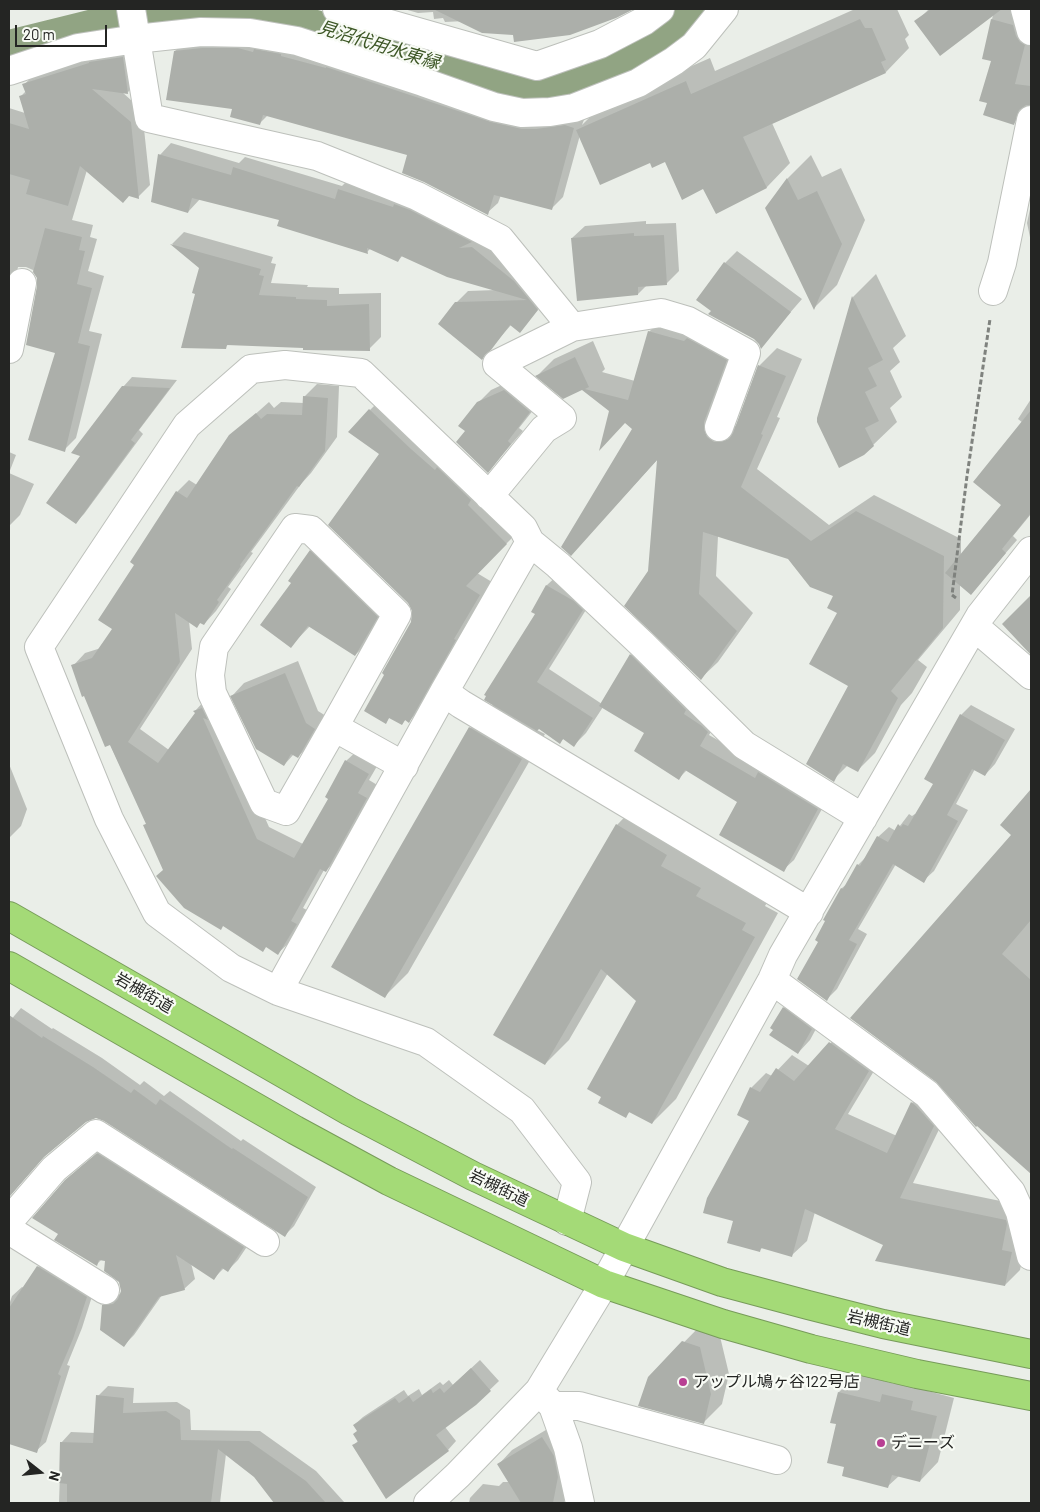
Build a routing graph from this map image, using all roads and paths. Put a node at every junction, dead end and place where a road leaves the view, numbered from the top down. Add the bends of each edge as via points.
1 (131, 9) edge
2 (337, 9) edge
3 (660, 9) edge
4 (724, 9) edge
5 (1025, 9) edge
6 (1031, 31) edge
7 (136, 39) junction
8 (9, 71) edge
9 (1031, 120) edge
10 (22, 283) dead end
11 (994, 291) joint
12 (572, 327) junction
13 (9, 349) edge
14 (719, 427) dead end
15 (489, 496) junction
16 (530, 542) junction
17 (1031, 551) edge
18 (977, 622) junction
19 (1031, 675) edge
20 (444, 692) junction
21 (334, 727) junction
22 (404, 766) junction
23 (863, 818) junction
24 (809, 912) junction
25 (9, 916) edge
26 (9, 966) edge
27 (772, 980) junction
28 (278, 991) junction
29 (1026, 1207) edge
30 (9, 1221) edge
31 (567, 1221) junction
32 (9, 1230) edge
33 (265, 1242) dead end
34 (624, 1247) junction
35 (1031, 1256) edge
36 (604, 1284) junction
37 (105, 1290) dead end
38 (1031, 1354) edge
39 (1031, 1396) edge
40 (546, 1398) junction
41 (777, 1460) dead end
42 (428, 1503) edge
43 (580, 1503) edge

1 - 7 street
2 - 3 street via 537,66 600,44
4 - 7 street via 694,46 638,83 574,108 550,112 522,113 494,107 297,41 250,32 201,32
5 - 6 street
7 - 8 street via 78,48
7 - 12 street via 149,118 317,156 417,196 500,239
9 - 11 street
10 - 13 street
11 - 18 path via 952,595
12 - 14 street via 661,313 688,321 746,353
12 - 15 street via 498,364 562,418 544,429
15 - 16 street via 523,528
15 - 28 street via 361,373 285,366 251,369 187,425 40,647 109,819 157,913 230,968
16 - 20 street
16 - 23 street via 643,644 744,745
17 - 18 street
18 - 19 street
18 - 23 street
20 - 22 street
20 - 24 street
21 - 21 street via 397,614 311,530 296,528 214,647 210,675 212,693 264,803 286,811
21 - 22 street
22 - 28 street
23 - 24 street
24 - 27 street
25 - 31 highway, 岩槻街道 via 348,1111
26 - 36 highway via 372,1172
27 - 29 street via 927,1094
27 - 34 street
28 - 31 street via 426,1042 522,1110 577,1182
29 - 35 street
30 - 33 street via 54,1169 96,1134
31 - 34 highway, 岩槻街道
32 - 37 street
34 - 36 street
34 - 38 highway, 岩槻街道 via 722,1282 808,1306
36 - 39 highway via 812,1350
36 - 40 street
40 - 41 street
40 - 42 street
40 - 43 street via 568,1448

